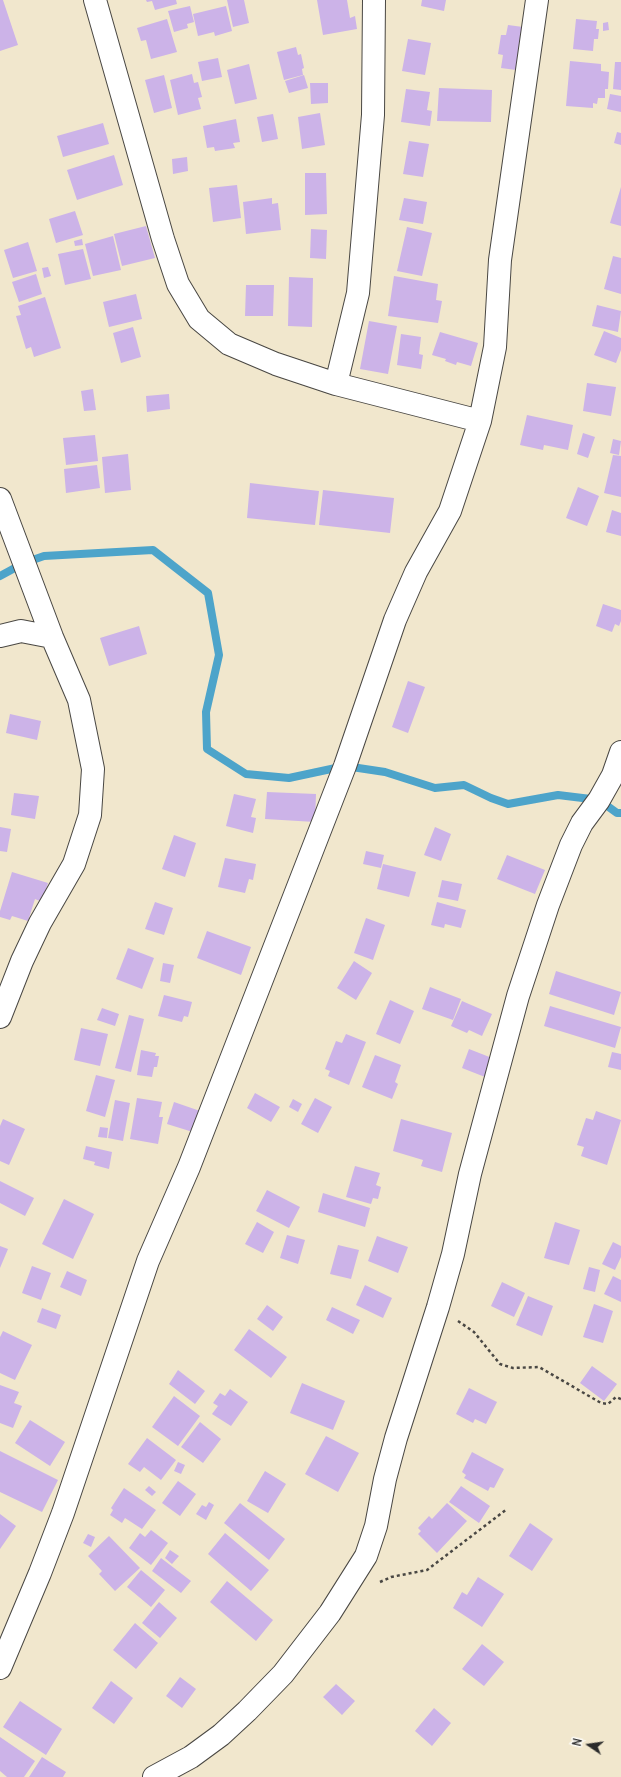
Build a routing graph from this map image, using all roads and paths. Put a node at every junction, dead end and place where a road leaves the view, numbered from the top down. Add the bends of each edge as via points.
1 (96, 0) edge
2 (374, 0) edge
3 (537, 0) edge
4 (336, 384) junction
5 (480, 420) junction
6 (0, 499) edge
7 (0, 636) edge
8 (52, 637) junction
9 (621, 752) edge
10 (0, 1018) edge
11 (438, 1307) junction
12 (621, 1399) edge
13 (507, 1509) dead end
14 (378, 1584) dead end
15 (0, 1668) edge
16 (154, 1777) edge

1 - 4 street via 178,284 200,319 229,344 276,364
2 - 4 street via 372,115 358,293
3 - 5 street via 500,260 495,348
4 - 5 street
5 - 15 street via 450,511 416,572 395,620 345,766 189,1167 148,1261 63,1512
6 - 8 street
7 - 8 street via 21,631
8 - 10 street via 79,700 93,769 90,815 74,864 40,923
9 - 11 street via 613,775 571,845 523,980 470,1174 453,1254
11 - 12 path via 474,1332 500,1364 513,1368 538,1367 601,1403 608,1404 616,1397
11 - 16 street via 396,1438 376,1526 366,1556 330,1613 283,1674 221,1735
13 - 14 path via 427,1570 391,1577

